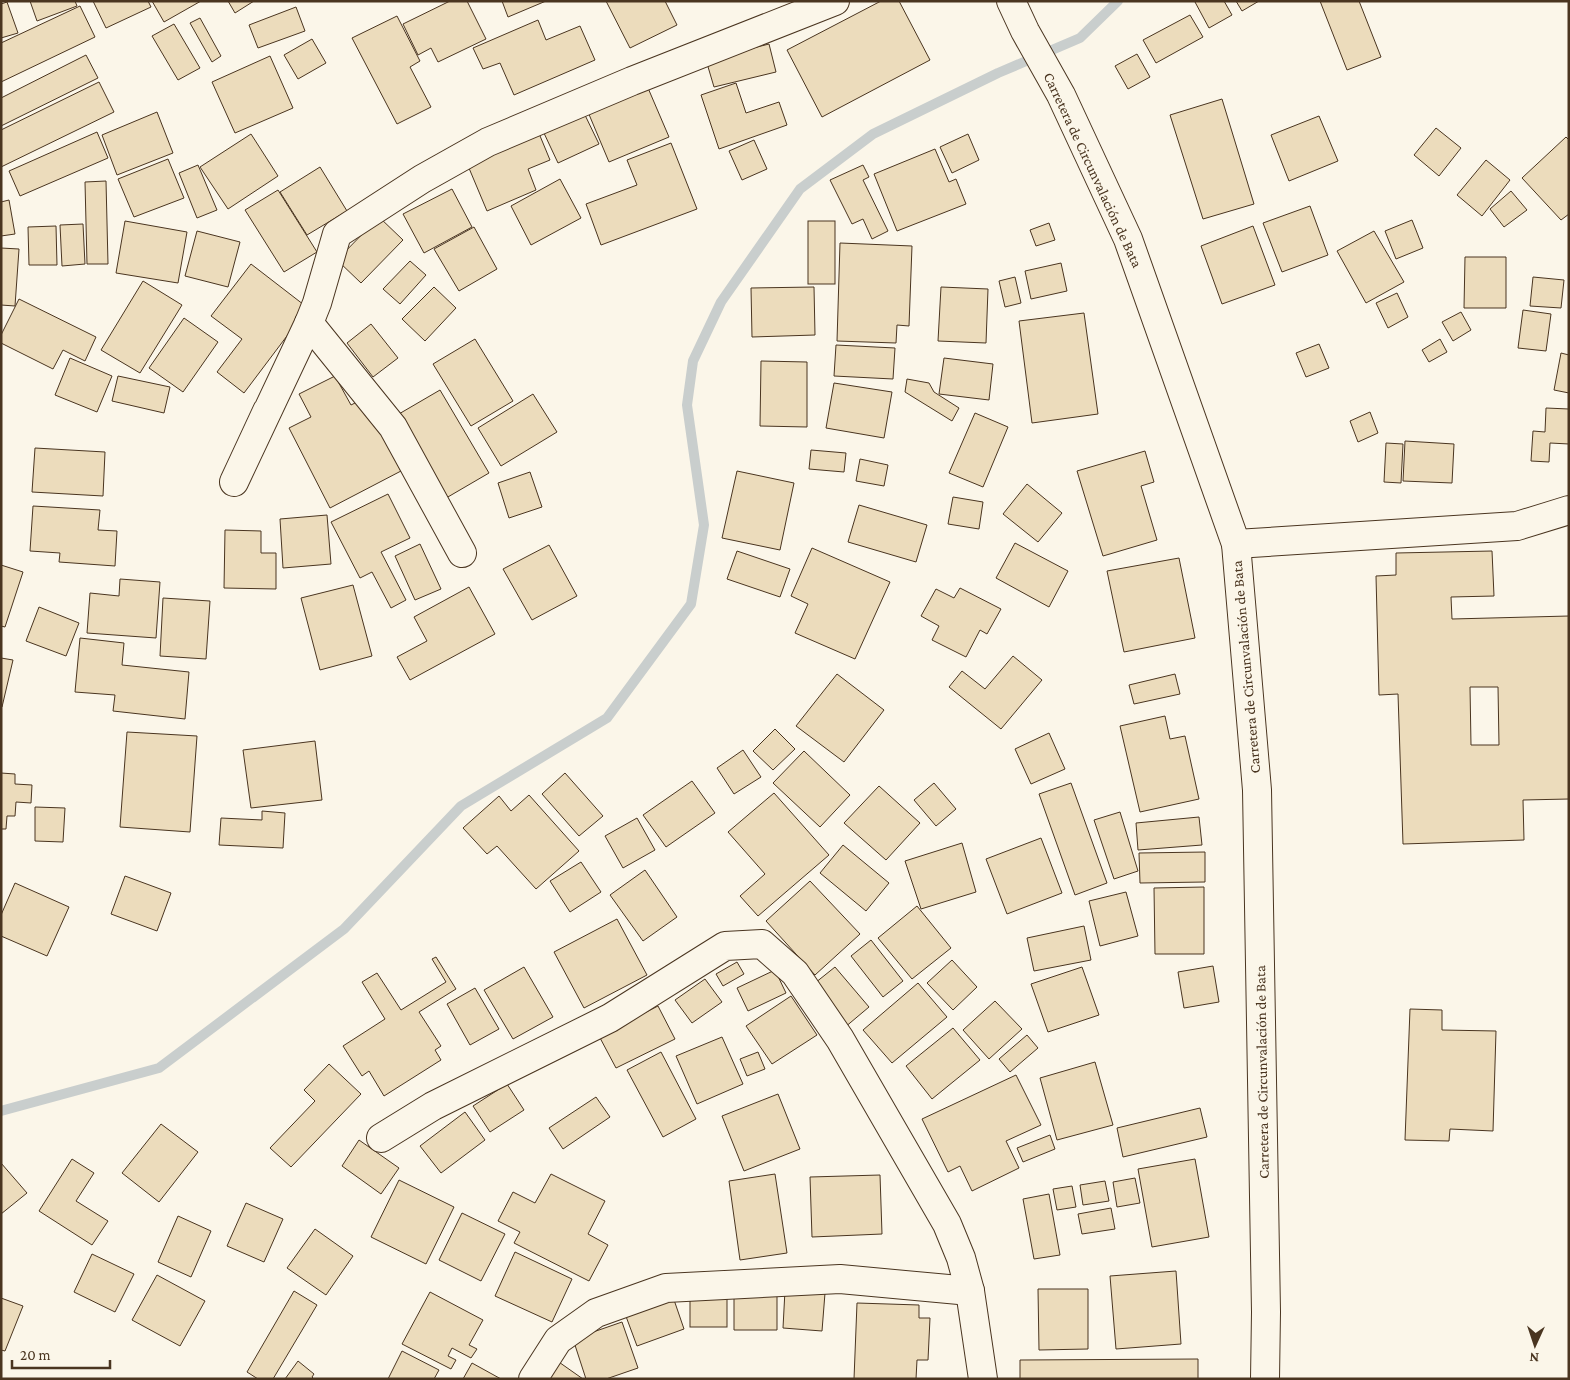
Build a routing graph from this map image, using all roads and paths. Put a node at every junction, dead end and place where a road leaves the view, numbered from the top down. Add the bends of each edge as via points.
1 (835, 1) edge
2 (1011, 1) edge
3 (309, 323) junction
4 (266, 411) dead end
5 (1569, 510) edge
6 (1236, 544) junction
7 (462, 553) dead end
8 (381, 1138) dead end
9 (970, 1291) junction
10 (533, 1379) edge
11 (982, 1379) edge
12 (1265, 1379) edge

1 - 3 street via 488,142 422,179 337,234
2 - 6 street, Carretera de Circunvalación de Bata via 1061,95 1128,239
3 - 4 street via 234,482
3 - 7 street via 397,432
5 - 6 street via 1517,526
6 - 12 street, Carretera de Circunvalación de Bata via 1257,790
8 - 9 street via 433,1106 610,1018 725,946 762,944 796,973 840,1039 947,1224
9 - 10 street via 840,1278 666,1288 596,1313 558,1340
9 - 11 street

